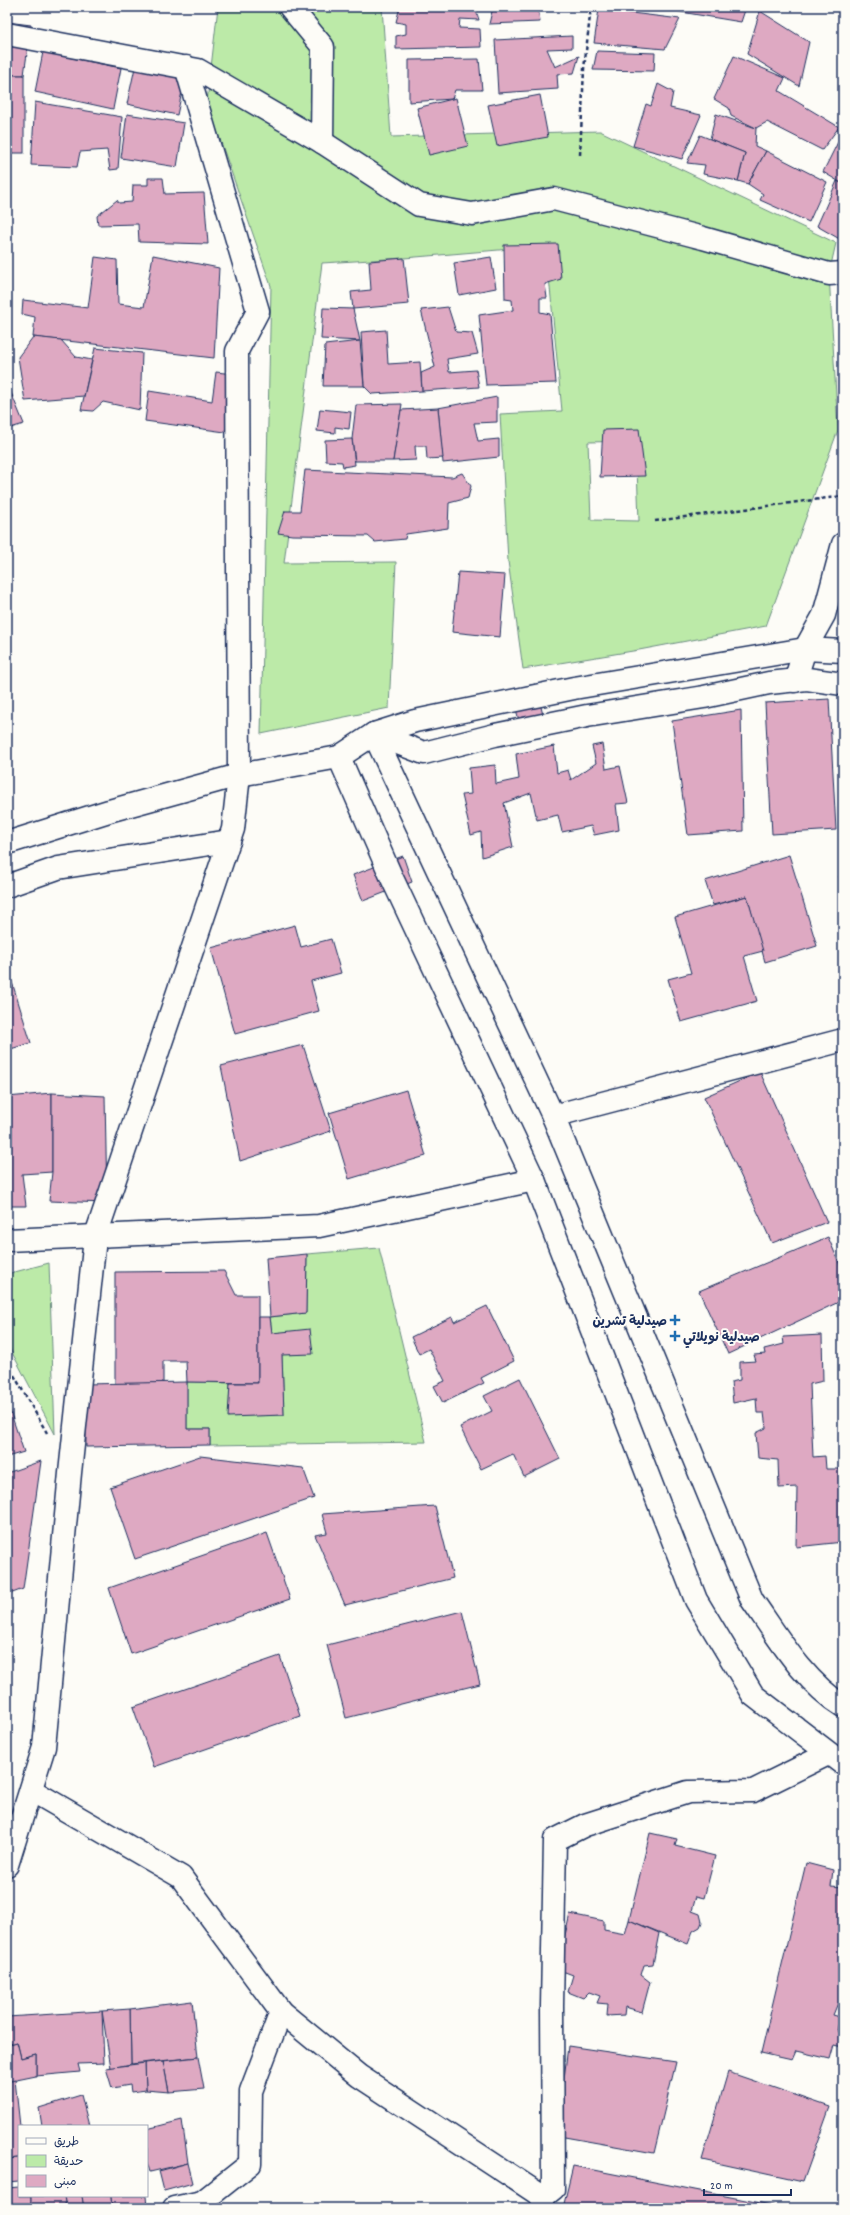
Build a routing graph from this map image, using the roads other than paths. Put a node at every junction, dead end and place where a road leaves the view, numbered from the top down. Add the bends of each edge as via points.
1 (290, 7) edge
2 (7, 34) edge
3 (186, 67) junction
4 (322, 142) junction
5 (843, 273) edge
6 (843, 544) edge
7 (804, 649) junction
8 (843, 651) edge
9 (795, 680) junction
10 (843, 684) edge
11 (374, 734) junction
12 (339, 757) junction
13 (239, 775) junction
14 (229, 841) junction
15 (7, 843) edge
16 (7, 886) edge
17 (843, 1040) edge
18 (553, 1116) junction
19 (534, 1180) junction
20 (95, 1238) junction
21 (7, 1240) edge
22 (843, 1706) edge
23 (835, 1759) edge
24 (31, 1790) junction
25 (7, 1865) edge
26 (281, 2012) junction
27 (543, 2203) edge
28 (174, 2208) edge

1 - 4 main road via 323,47
2 - 3 main road
3 - 4 main road via 198,70
3 - 13 main road via 258,311 237,352
4 - 5 main road via 419,205 472,214 554,199 829,274
6 - 7 main road via 824,615
7 - 8 main road
7 - 9 main road
7 - 11 main road via 574,688 415,721
9 - 10 main road
9 - 11 main road via 587,716 424,753
11 - 12 main road
11 - 18 main road
12 - 13 main road
12 - 19 main road via 391,876
13 - 14 main road via 233,829
13 - 15 main road via 109,811
14 - 16 main road via 58,868
14 - 20 main road
17 - 18 main road
18 - 22 main road via 752,1600 792,1657 829,1698
19 - 20 main road via 319,1226
19 - 23 main road via 696,1600 753,1695
20 - 21 main road
20 - 24 main road via 44,1747
23 - 27 main road via 753,1791 688,1792 585,1825 555,1840 552,2006 553,2189
24 - 25 main road
24 - 26 main road via 181,1877
26 - 27 main road via 359,2076
26 - 28 main road via 251,2090 250,2164 202,2202

